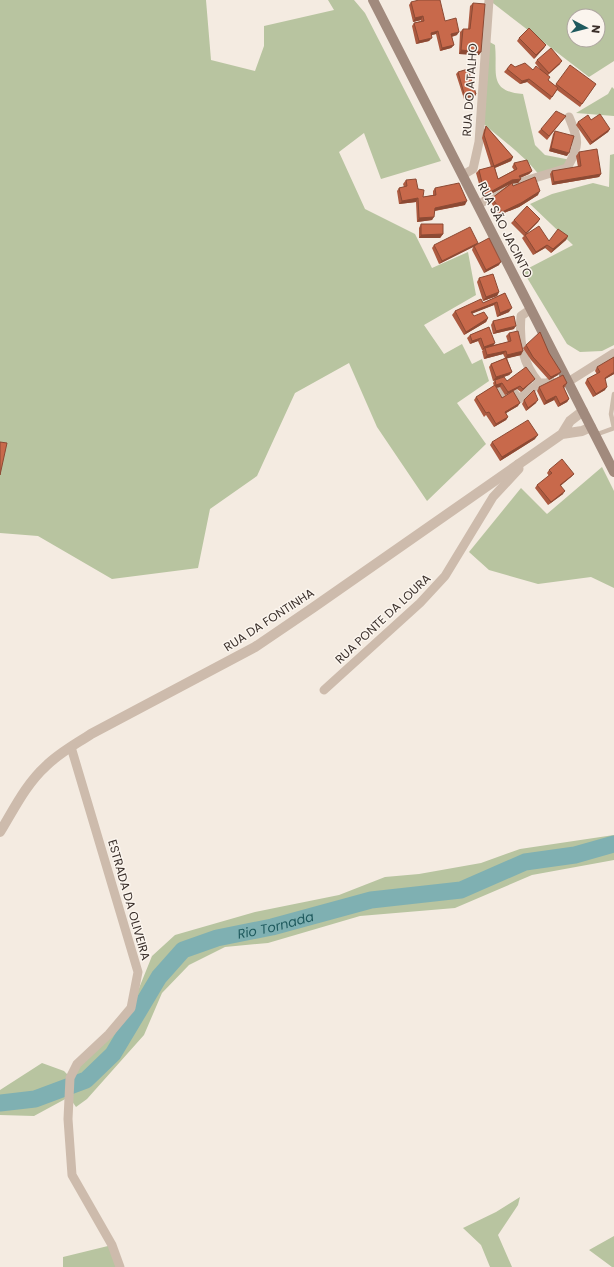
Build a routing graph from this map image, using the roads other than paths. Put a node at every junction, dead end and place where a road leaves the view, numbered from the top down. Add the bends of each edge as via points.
1 (373, 0) edge
2 (489, 0) edge
3 (569, 117) dead end
4 (463, 175) junction
5 (478, 205) junction
6 (531, 309) junction
7 (614, 353) edge
8 (552, 381) edge
9 (568, 382) junction
10 (539, 383) junction
11 (495, 392) edge
12 (614, 394) edge
13 (583, 411) junction
14 (614, 428) edge
15 (593, 431) junction
16 (562, 434) junction
17 (518, 464) junction
18 (614, 472) edge
19 (324, 690) dead end
20 (71, 747) junction
21 (0, 832) edge
22 (120, 1267) edge

1 - 4 main road, RUA SÃO JACINTO
2 - 4 street, RUA DO ATALHO via 479,142 473,169
3 - 5 street via 576,134 577,149 567,168 509,186
4 - 5 main road, RUA SÃO JACINTO
5 - 6 main road, RUA SÃO JACINTO
6 - 9 main road, RUA SÃO JACINTO
6 - 10 street via 521,316 520,333 523,356 530,372
7 - 9 street
8 - 10 street
9 - 13 main road, RUA SÃO JACINTO
10 - 11 street via 519,399 514,393 502,396 497,390
12 - 14 lane via 611,414
13 - 15 main road, RUA SÃO JACINTO
13 - 16 street, RUA DA FONTINHA via 570,421
14 - 15 lane
15 - 16 street, RUA DA FONTINHA
15 - 18 main road, RUA SÃO JACINTO
16 - 17 street, RUA DA FONTINHA
17 - 19 street, RUA PONTE DA LOURA via 516,475 493,497 445,576
17 - 20 street, RUA DA FONTINHA via 255,647
20 - 21 street, RUA DA FONTINHA via 36,776
20 - 22 street, ESTRADA DA OLIVEIRA via 138,972 131,1008 109,1034 77,1064 70,1078 68,1119 72,1175 112,1244

